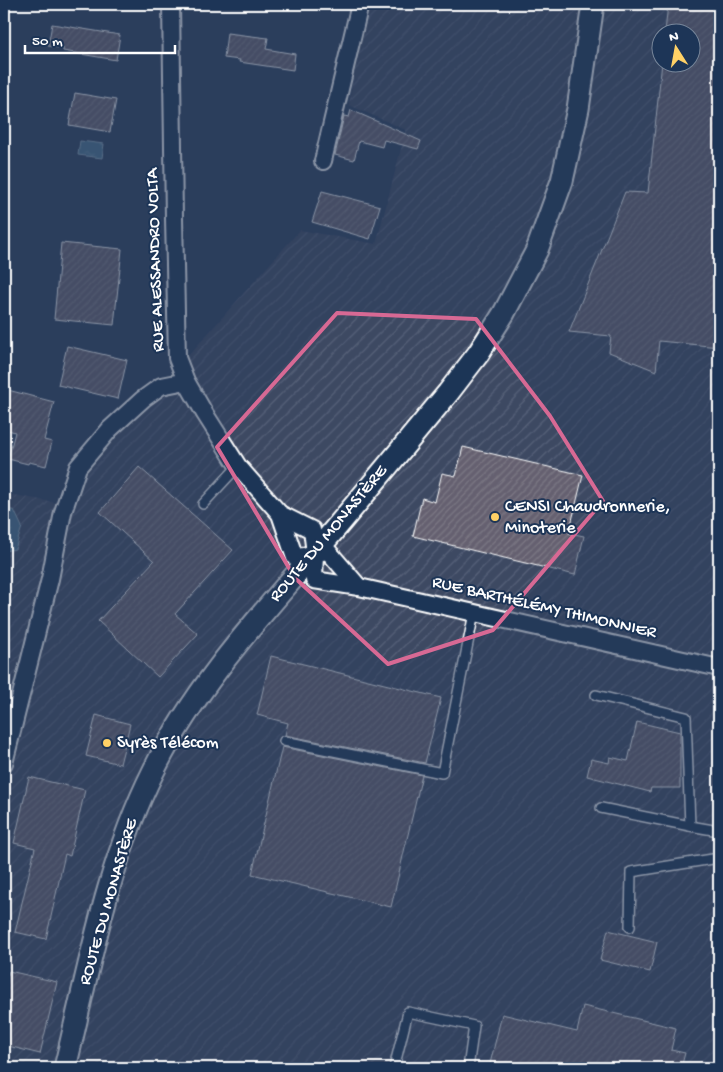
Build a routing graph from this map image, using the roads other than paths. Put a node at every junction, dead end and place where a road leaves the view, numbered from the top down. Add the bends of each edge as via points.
1 (172, 4) edge
2 (360, 4) edge
3 (592, 4) edge
4 (323, 161) dead end
5 (186, 380) junction
6 (238, 466) junction
7 (203, 504) dead end
8 (280, 514) junction
9 (314, 553) junction
10 (359, 587) junction
11 (474, 613) junction
12 (719, 668) edge
13 (596, 695) dead end
14 (284, 741) dead end
15 (4, 764) edge
16 (602, 808) dead end
17 (690, 826) junction
18 (719, 831) edge
19 (719, 858) edge
20 (630, 927) dead end
21 (65, 1068) edge
22 (394, 1068) edge
23 (468, 1068) edge

1 - 5 street, RUE ALESSANDRO VOLTA via 176,336 177,358
2 - 4 street
3 - 9 street, ROUTE DU MONASTÈRE via 578,109 562,181 537,250 478,354
5 - 6 street, RUE ALESSANDRO VOLTA
5 - 15 street via 162,386 143,399 78,467 63,512 50,579
6 - 7 lane
6 - 8 street, RUE ALESSANDRO VOLTA
8 - 9 street, RUE ALESSANDRO VOLTA via 312,530
8 - 9 street, RUE ALESSANDRO VOLTA via 295,558
9 - 10 street via 328,551
9 - 10 street, RUE BARTHÉLÉMY THIMONNIER via 314,580
9 - 21 street, ROUTE DU MONASTÈRE via 245,632 187,710 153,772 125,836
10 - 11 street, RUE BARTHÉLÉMY THIMONNIER
11 - 12 street, RUE BARTHÉLÉMY THIMONNIER
11 - 14 lane via 442,774
13 - 17 lane via 686,716
16 - 17 lane
17 - 18 lane
19 - 20 lane via 631,872
22 - 23 lane via 408,1012 474,1026

